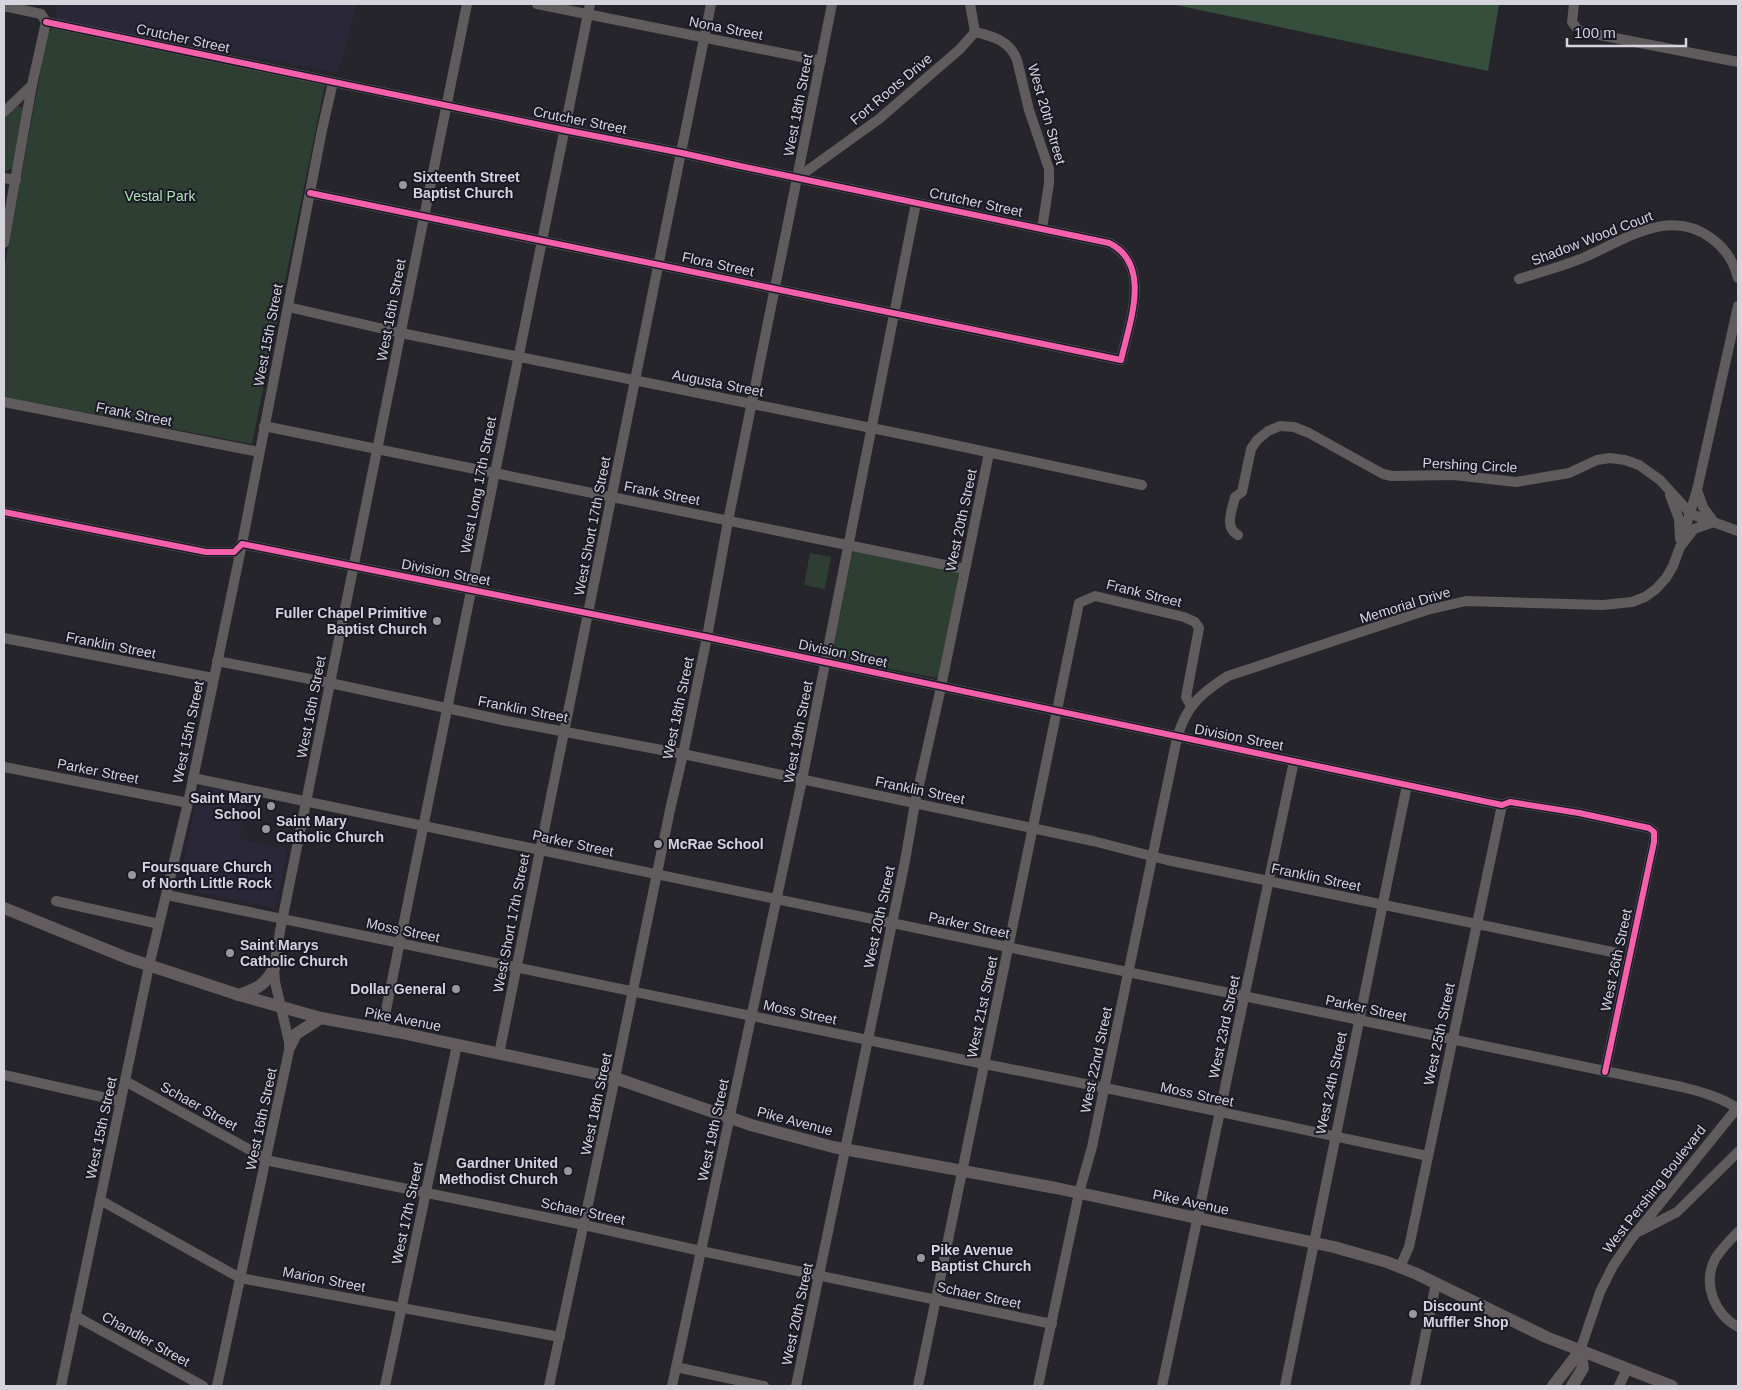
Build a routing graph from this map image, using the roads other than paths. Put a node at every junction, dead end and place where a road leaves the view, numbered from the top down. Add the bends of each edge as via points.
1 (467, 4) edge
2 (537, 4) edge
3 (711, 4) edge
4 (832, 4) edge
5 (970, 4) edge
6 (1574, 4) edge
7 (4, 6) edge
8 (588, 9) edge
9 (46, 22) junction
10 (975, 32) junction
11 (704, 38) junction
12 (821, 61) junction
13 (1738, 62) edge
14 (333, 82) junction
15 (32, 85) junction
16 (446, 106) junction
17 (4, 112) edge
18 (564, 130) junction
19 (682, 153) junction
20 (4, 178) edge
21 (797, 178) junction
22 (16, 180) junction
23 (310, 193) junction
24 (916, 203) junction
25 (424, 216) junction
26 (1042, 229) junction
27 (542, 240) junction
28 (4, 243) edge
29 (658, 264) junction
30 (1738, 278) edge
31 (1520, 279) dead end
32 (775, 289) junction
33 (1738, 306) edge
34 (288, 307) junction
35 (894, 313) junction
36 (401, 332) junction
37 (518, 356) junction
38 (1121, 360) joint
39 (635, 380) junction
40 (4, 402) edge
41 (752, 404) junction
42 (264, 426) junction
43 (871, 428) junction
44 (377, 449) junction
45 (259, 452) junction
46 (989, 453) junction
47 (495, 473) junction
48 (1665, 484) junction
49 (1142, 485) dead end
50 (1697, 490) junction
51 (612, 497) junction
52 (4, 512) edge
53 (1690, 514) junction
54 (728, 520) junction
55 (1714, 522) junction
56 (1738, 532) edge
57 (1238, 534) dead end
58 (242, 544) junction
59 (848, 545) junction
60 (1680, 547) junction
61 (353, 567) junction
62 (965, 569) junction
63 (471, 590) junction
64 (1079, 603) joint
65 (588, 614) junction
66 (707, 637) junction
67 (4, 638) edge
68 (216, 661) junction
69 (824, 662) junction
70 (213, 678) junction
71 (330, 683) junction
72 (941, 687) junction
73 (1191, 706) junction
74 (448, 708) junction
75 (1057, 711) junction
76 (565, 731) junction
77 (1177, 738) junction
78 (683, 754) junction
79 (1294, 761) junction
80 (4, 767) edge
81 (193, 778) junction
82 (802, 780) junction
83 (1407, 785) junction
84 (188, 802) junction
85 (306, 802) junction
86 (915, 803) junction
87 (1502, 805) junction
88 (423, 826) junction
89 (1032, 828) junction
90 (540, 850) junction
91 (1652, 853) joint
92 (1152, 855) junction
93 (656, 874) junction
94 (1269, 881) junction
95 (167, 895) junction
96 (776, 899) junction
97 (56, 901) dead end
98 (1382, 904) junction
99 (4, 908) edge
100 (282, 919) junction
101 (892, 923) junction
102 (159, 924) junction
103 (1477, 924) junction
104 (400, 943) junction
105 (1008, 948) junction
106 (1617, 953) dead end
107 (149, 966) junction
108 (516, 967) junction
109 (274, 968) junction
110 (1128, 972) junction
111 (633, 992) junction
112 (239, 995) junction
113 (1244, 997) junction
114 (282, 1007) junction
115 (752, 1016) junction
116 (321, 1018) junction
117 (1358, 1020) junction
118 (382, 1030) junction
119 (868, 1040) junction
120 (1452, 1040) junction
121 (457, 1045) junction
122 (290, 1046) junction
123 (499, 1054) junction
124 (984, 1064) junction
125 (1605, 1072) junction
126 (4, 1076) edge
127 (615, 1078) junction
128 (125, 1081) junction
129 (1104, 1087) junction
130 (120, 1102) junction
131 (1738, 1107) edge
132 (1220, 1113) junction
133 (730, 1118) junction
134 (1334, 1136) junction
135 (845, 1150) junction
136 (1738, 1152) edge
137 (1428, 1156) junction
138 (267, 1159) junction
139 (962, 1171) junction
140 (426, 1193) junction
141 (1079, 1193) junction
142 (100, 1200) junction
143 (1198, 1219) junction
144 (584, 1224) junction
145 (1738, 1232) edge
146 (1637, 1233) junction
147 (1313, 1242) junction
148 (701, 1251) junction
149 (1400, 1267) junction
150 (819, 1276) junction
151 (240, 1278) junction
152 (1436, 1283) junction
153 (935, 1300) junction
154 (401, 1308) junction
155 (76, 1316) junction
156 (1052, 1324) junction
157 (1738, 1327) edge
158 (560, 1337) junction
159 (1580, 1351) junction
160 (676, 1367) junction
161 (1627, 1369) junction
162 (61, 1386) edge
163 (203, 1386) edge
164 (218, 1386) edge
165 (385, 1386) edge
166 (549, 1386) edge
167 (672, 1386) edge
168 (764, 1386) edge
169 (796, 1386) edge
170 (918, 1386) edge
171 (1038, 1386) edge
172 (1162, 1386) edge
173 (1285, 1386) edge
174 (1415, 1386) edge
175 (1553, 1386) edge
176 (1572, 1386) edge
177 (1619, 1386) edge
178 (1672, 1386) edge

1 - 16 street, West 16th Street
2 - 8 street, Nona Street
3 - 11 street, West Short 17th Street
4 - 12 street, West 18th Street
5 - 10 street
6 - 13 street via 1572,22 1579,31
7 - 9 street, Crutcher Street via 41,14
8 - 11 street, Nona Street
8 - 18 street, West Long 17th Street
9 - 14 street, Crutcher Street
9 - 15 street
10 - 21 street, Fort Roots Drive via 960,50 879,119
10 - 26 street, West 20th Street via 998,38 1014,52 1017,60 1029,110 1049,169
11 - 12 street, Nona Street
11 - 19 street, West Short 17th Street
12 - 21 street, West 18th Street
14 - 16 street, Crutcher Street
14 - 23 street, West 15th Street
15 - 17 street
15 - 22 street
16 - 18 street, Crutcher Street
16 - 25 street, West 16th Street
18 - 19 street, Crutcher Street
18 - 27 street, West Long 17th Street
19 - 21 street, Crutcher Street
19 - 29 street, West Short 17th Street
20 - 22 street
21 - 24 street, Crutcher Street
21 - 32 street, West 18th Street
22 - 28 street
23 - 25 street, Flora Street
23 - 34 street, West 15th Street
24 - 26 street, Crutcher Street
24 - 35 street, West 19th Street
25 - 27 street, Flora Street
25 - 36 street, West 16th Street
26 - 38 street, Crutcher Street via 1109,243 1122,252 1129,263 1136,290
27 - 29 street, Flora Street
27 - 37 street, West Long 17th Street
29 - 32 street, Flora Street
29 - 39 street, West Short 17th Street
30 - 31 street, Shadow Wood Court via 1728,254 1717,242 1697,230 1673,225 1652,227 1572,263
32 - 35 street, Flora Street
32 - 41 street, West 18th Street
33 - 50 street
34 - 36 street, Augusta Street
34 - 42 street, West 15th Street
35 - 38 street, Flora Street
35 - 43 street, West 19th Street
36 - 37 street, Augusta Street
36 - 44 street, West 16th Street
37 - 39 street, Augusta Street
37 - 47 street, West Long 17th Street
39 - 41 street, Augusta Street
39 - 51 street, West Short 17th Street
40 - 45 street, Frank Street
41 - 43 street, Augusta Street
41 - 54 street, West 18th Street
42 - 44 street, Frank Street
42 - 45 street, West 15th Street
43 - 46 street, Augusta Street
43 - 59 street, West 19th Street
44 - 47 street, Frank Street
44 - 61 street, West 16th Street
45 - 58 street, West 15th Street
46 - 49 street, Augusta Street
46 - 62 street, West 20th Street
47 - 51 street, Frank Street
47 - 63 street, West Long 17th Street
48 - 53 street, Pershing Circle
48 - 57 street, Pershing Circle via 1639,466 1610,458 1597,460 1569,473 1516,482 1454,475 1392,476 1294,426 1280,426 1268,431 1251,449 1242,492 1234,497 1229,525
48 - 60 street, Memorial Drive via 1679,519
50 - 53 street
50 - 55 street via 1703,507
51 - 54 street, Frank Street
51 - 65 street, West Short 17th Street
52 - 58 street via 206,552 234,552
53 - 55 street
53 - 60 street
54 - 59 street, Frank Street
54 - 66 street, West 18th Street
55 - 56 street
55 - 60 street, Memorial Drive via 1694,530
58 - 61 street, Division Street
58 - 68 street, West 15th Street
59 - 62 street, Frank Street
59 - 69 street, West 19th Street
60 - 73 street, Memorial Drive via 1666,578 1656,589 1632,602 1603,606 1466,601 1446,605 1228,676 1208,688
61 - 63 street, Division Street
61 - 71 street, West 16th Street
62 - 72 street, West 20th Street
63 - 65 street, Division Street
63 - 74 street, West Long 17th Street
64 - 73 street, Frank Street via 1096,596 1195,622 1199,628 1186,697
64 - 75 street, West 21st Street
65 - 66 street, Division Street
65 - 76 street, West Short 17th Street
66 - 69 street, Division Street
66 - 78 street, West 18th Street
67 - 70 street, Franklin Street
68 - 70 street, West 15th Street
68 - 71 street, Franklin Street
69 - 72 street, Division Street
69 - 82 street, West 19th Street
70 - 81 street, West 15th Street
71 - 74 street, Franklin Street
71 - 85 street, West 16th Street
72 - 75 street, Division Street
72 - 86 street, West 20th Street
73 - 77 street, Memorial Drive
74 - 76 street, Franklin Street
74 - 88 street, West Long 17th Street
75 - 77 street, Division Street
75 - 89 street, West 21st Street
76 - 78 street, Franklin Street
76 - 90 street, West Short 17th Street
77 - 79 street, Division Street
77 - 92 street, West 22nd Street
78 - 82 street, Franklin Street
78 - 93 street, West 18th Street
79 - 83 street, Division Street
79 - 94 street, West 23rd Street
80 - 84 street, Parker Street
81 - 84 street, West 15th Street
81 - 85 street, Parker Street
82 - 86 street, Franklin Street
82 - 96 street, West 19th Street
83 - 87 street, Division Street
83 - 98 street, West 24th Street
84 - 95 street, West 15th Street
85 - 88 street, Parker Street
85 - 100 street, West 16th Street
86 - 89 street, Franklin Street
86 - 101 street, West 20th Street
87 - 91 street, Division Street via 1510,802 1648,828 1654,834
87 - 103 street, West 25th Street
88 - 90 street, Parker Street
88 - 104 street, West Long 17th Street
89 - 92 street, Franklin Street
89 - 105 street, West 21st Street
90 - 93 street, Parker Street
90 - 108 street, West Short 17th Street
91 - 125 street, West 26th Street
92 - 94 street, Franklin Street
92 - 110 street, West 22nd Street
93 - 96 street, Parker Street
93 - 111 street, West 18th Street
94 - 98 street, Franklin Street
94 - 113 street, West 23rd Street
95 - 100 street, Moss Street
95 - 102 street, West 15th Street
96 - 101 street, Parker Street
96 - 115 street, West 19th Street
97 - 102 street
98 - 103 street, Franklin Street
98 - 117 street, West 24th Street
99 - 107 main road, Pike Avenue
100 - 104 street, Moss Street
100 - 109 street, West 16th Street
101 - 105 street, Parker Street
101 - 119 street, West 20th Street
102 - 107 street, West 15th Street
103 - 106 street, Franklin Street
103 - 120 street, West 25th Street
104 - 108 street, Moss Street
104 - 118 street, West Long 17th Street
105 - 110 street, Parker Street
105 - 124 street, West 21st Street
107 - 112 main road, Pike Avenue
107 - 128 street, West 15th Street
108 - 111 street, Moss Street
108 - 123 street, West Short 17th Street
109 - 112 main road via 258,988
109 - 114 street, West 16th Street
110 - 113 street, Parker Street
110 - 129 street, West 22nd Street
111 - 115 street, Moss Street
111 - 127 street, West 18th Street
112 - 114 main road, Pike Avenue
113 - 117 street, Parker Street
113 - 132 street, West 23rd Street
114 - 116 main road, Pike Avenue
114 - 122 street, West 16th Street
115 - 119 street, Moss Street
115 - 133 street, West 19th Street
116 - 118 main road, Pike Avenue
116 - 122 main road via 296,1034
117 - 120 street, Parker Street
117 - 134 street, West 24th Street
118 - 121 main road, Pike Avenue
119 - 124 street, Moss Street
119 - 135 street, West 20th Street
120 - 125 street, Parker Street
120 - 137 street, West 25th Street
121 - 123 main road, Pike Avenue
121 - 140 street, West 17th Street
122 - 138 street, West 16th Street
123 - 127 main road, Pike Avenue
124 - 129 street, Moss Street
124 - 139 street, West 21st Street
125 - 131 street, Parker Street via 1703,1092
126 - 130 street
127 - 133 main road, Pike Avenue
127 - 144 street, West 18th Street
128 - 130 street, West 15th Street
128 - 138 street, Schaer Street
129 - 132 street, Moss Street
129 - 141 street, West 22nd Street
130 - 142 street, West 15th Street
131 - 146 street, West Pershing Boulevard
132 - 134 street, Moss Street
132 - 143 street, West 23rd Street
133 - 135 main road, Pike Avenue
133 - 148 street, West 19th Street
134 - 137 street, Moss Street
134 - 147 street, West 24th Street
135 - 139 main road, Pike Avenue
135 - 150 street, West 20th Street
136 - 146 street via 1677,1212
137 - 149 street, West 25th Street via 1409,1247
138 - 140 street, Schaer Street
138 - 151 street, West 16th Street
139 - 141 main road, Pike Avenue
139 - 153 street, West 21st Street
140 - 144 street, Schaer Street
140 - 154 street, West 17th Street
141 - 143 main road, Pike Avenue
141 - 156 street, West 22nd Street
142 - 151 street, Marion Street
142 - 155 street, West 15th Street
143 - 147 main road, Pike Avenue
143 - 172 street, West 23rd Street
144 - 148 street, Schaer Street
144 - 158 street, West 18th Street
145 - 157 street via 1714,1262 1710,1290 1722,1315
146 - 159 street, West Pershing Boulevard via 1605,1279
147 - 149 main road, Pike Avenue
147 - 173 street, West 24th Street
148 - 150 street, Schaer Street
148 - 160 street, West 19th Street
149 - 152 main road, Pike Avenue
150 - 153 street, Schaer Street
150 - 169 street, West 20th Street
151 - 154 street, Marion Street
151 - 164 street, West 16th Street
152 - 159 main road, Pike Avenue
152 - 174 street
153 - 156 street, Schaer Street
153 - 170 street, West 21st Street
154 - 158 street, Marion Street
154 - 165 street, West 17th Street
155 - 162 street, West 15th Street
155 - 163 street, Chandler Street
156 - 171 street, West 22nd Street
158 - 166 street, West 18th Street
159 - 161 main road, Pike Avenue
159 - 175 main road, West Pershing Boulevard
159 - 176 main road, West Pershing Boulevard via 1583,1368
160 - 167 street, West 19th Street
160 - 168 street
161 - 177 street
161 - 178 main road, Pike Avenue

